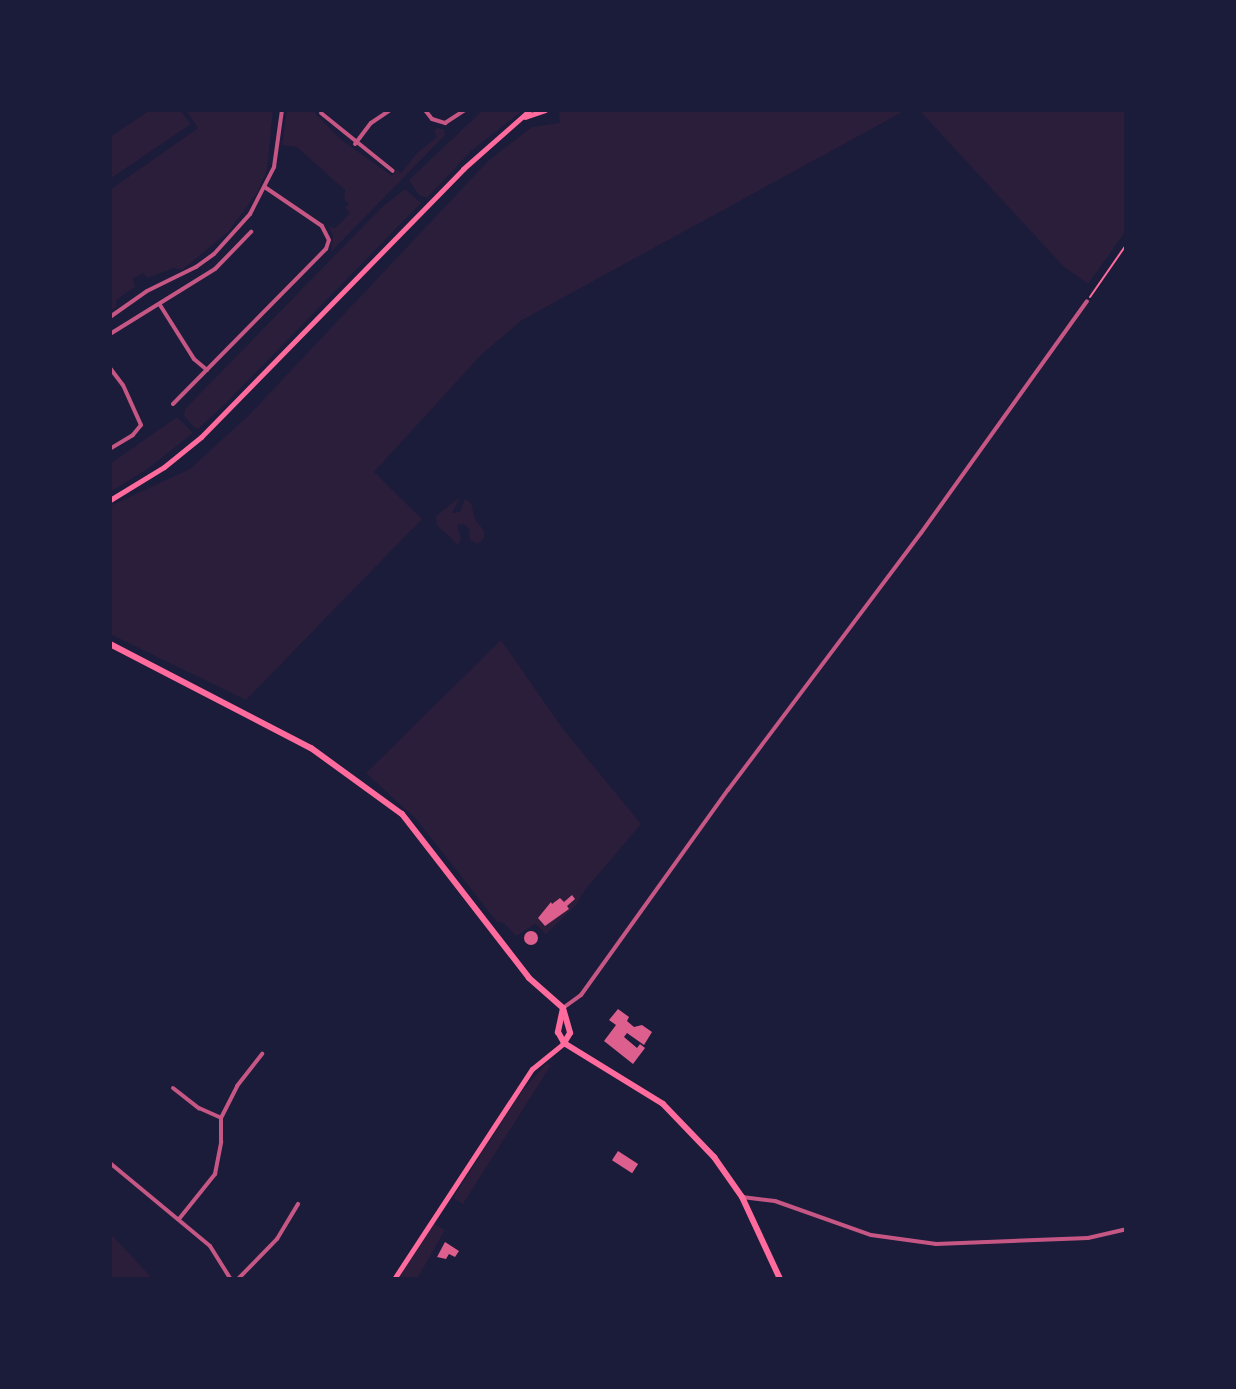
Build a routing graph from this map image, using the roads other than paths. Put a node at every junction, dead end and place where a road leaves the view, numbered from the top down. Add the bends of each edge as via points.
1 (282, 110) edge
2 (390, 110) edge
3 (425, 110) edge
4 (465, 110) edge
5 (530, 110) edge
6 (545, 110) edge
7 (321, 113) dead end
8 (520, 119) junction
9 (355, 144) junction
10 (393, 171) dead end
11 (266, 188) junction
12 (251, 232) dead end
13 (215, 269) junction
14 (219, 274) dead end
15 (1087, 301) road end
16 (160, 305) junction
17 (110, 317) edge
18 (110, 334) edge
19 (110, 368) edge
20 (207, 370) junction
21 (173, 404) dead end
22 (110, 449) edge
23 (110, 500) edge
24 (110, 644) edge
25 (563, 1008) junction
26 (564, 1043) junction
27 (262, 1054) dead end
28 (173, 1088) dead end
29 (221, 1118) junction
30 (110, 1163) edge
31 (742, 1197) junction
32 (298, 1204) dead end
33 (179, 1219) junction
34 (1126, 1229) edge
35 (231, 1279) edge
36 (238, 1279) edge
37 (394, 1279) edge
38 (780, 1279) edge

1 - 11 street
2 - 9 street
3 - 4 street via 445,123
5 - 8 main road
6 - 8 main road
7 - 9 street
8 - 23 main road via 484,149 201,437
9 - 10 street
11 - 17 street via 214,254
11 - 20 street via 312,216 329,240
12 - 13 street
13 - 14 street
13 - 16 street
15 - 25 street via 581,995
16 - 18 street
16 - 20 street via 194,359
19 - 22 street via 141,425
20 - 21 street
24 - 25 main road via 285,733 375,791 402,814 529,978
25 - 26 main road via 570,1033
26 - 31 main road via 663,1104 714,1157
26 - 37 main road via 532,1069
27 - 29 street
28 - 29 street
29 - 33 street via 215,1174
30 - 33 street
31 - 34 street via 775,1201 871,1235 936,1244 1088,1238
31 - 38 main road
32 - 36 street via 277,1239
33 - 35 street via 210,1246

